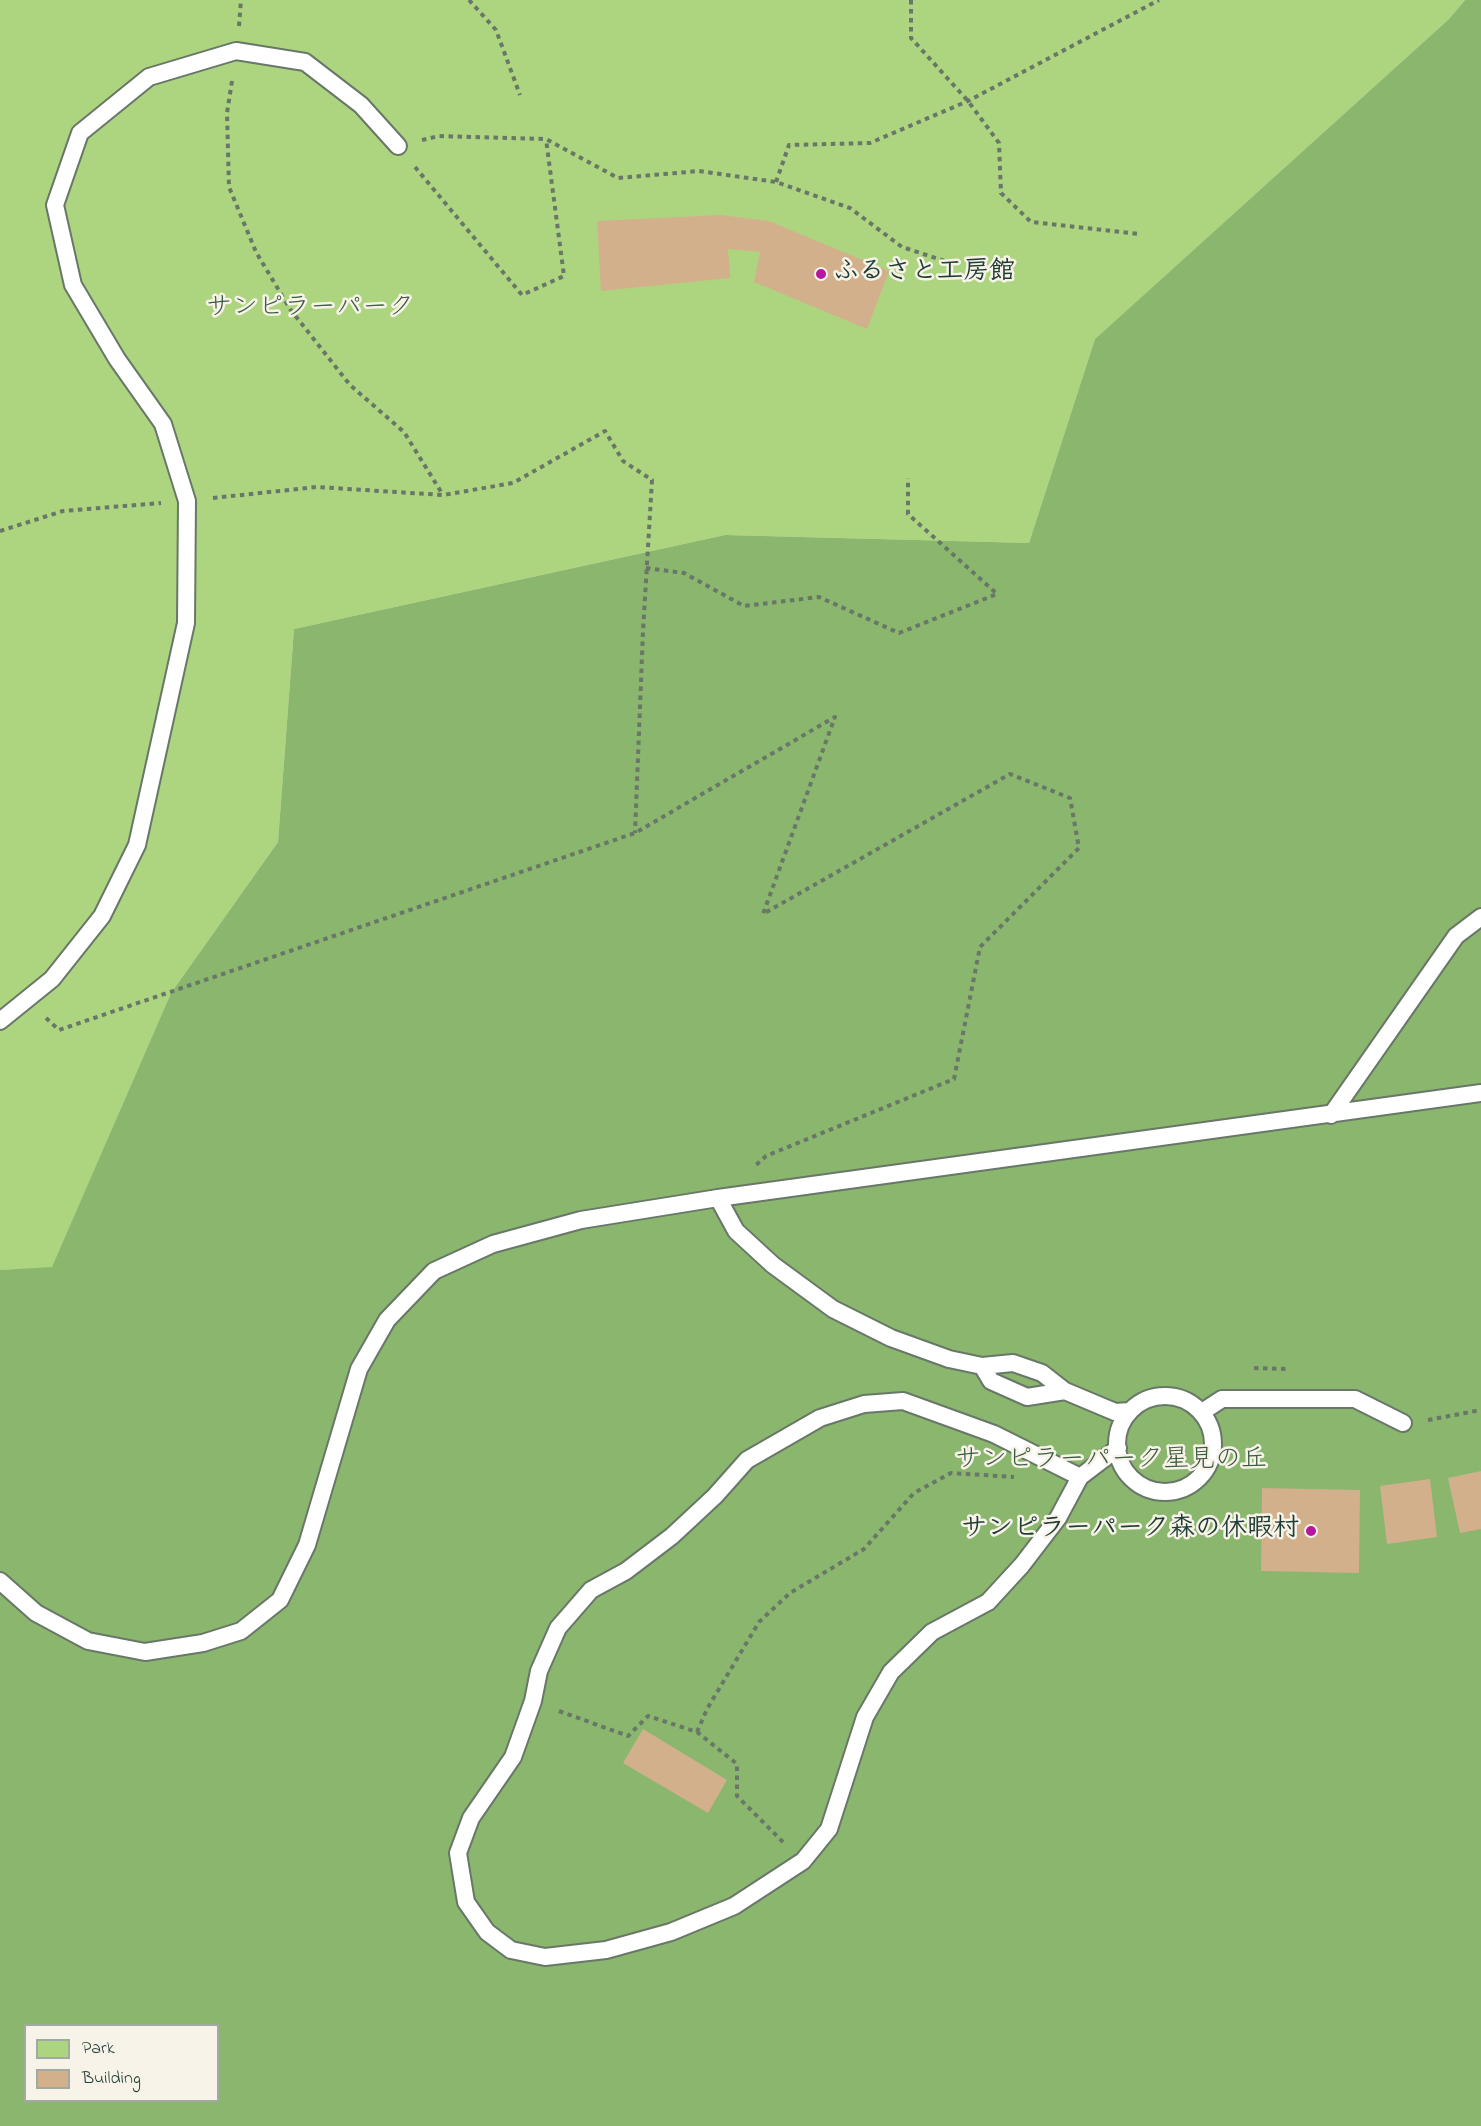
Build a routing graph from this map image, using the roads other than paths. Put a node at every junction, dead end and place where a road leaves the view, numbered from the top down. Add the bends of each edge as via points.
1 (398, 146) road end
2 (1481, 916) edge
3 (0, 1021) edge
4 (1481, 1093) edge
5 (1331, 1115) junction
6 (718, 1198) junction
7 (982, 1366) junction
8 (1065, 1391) junction
9 (1130, 1411) junction
10 (1202, 1412) junction
11 (1403, 1423) dead end
12 (1118, 1448) junction
13 (1080, 1476) junction
14 (0, 1581) edge

1 - 3 lane via 361,105 305,62 236,51 149,77 80,133 55,205 73,285 117,359 163,424 187,501 186,623 137,845 102,916 52,979
2 - 5 lane via 1456,936
4 - 5 lane
5 - 6 lane
6 - 7 lane via 736,1231 773,1265 833,1309 891,1338 949,1359
6 - 14 lane via 581,1220 493,1244 434,1271 387,1320 359,1369 307,1545 280,1600 241,1631 145,1652 88,1641 36,1613
7 - 8 lane via 1013,1363 1042,1373
7 - 8 lane via 991,1381 1027,1397
8 - 9 lane via 1114,1412
9 - 10 lane via 1158,1396 1174,1396
9 - 12 lane via 1121,1424
10 - 11 lane via 1222,1399 1355,1399
10 - 12 lane via 1214,1441 1212,1457 1199,1478 1179,1490 1148,1489 1135,1481 1124,1469
12 - 13 lane
13 - 13 lane via 1058,1518 988,1602 932,1632 891,1672 865,1717 829,1829 803,1861 734,1906 671,1932 606,1950 545,1957 511,1950 486,1932 466,1902 458,1853 471,1818 513,1757 539,1671 558,1628 591,1590 653,1552 715,1496 747,1460 820,1418 864,1404 903,1401 994,1434

